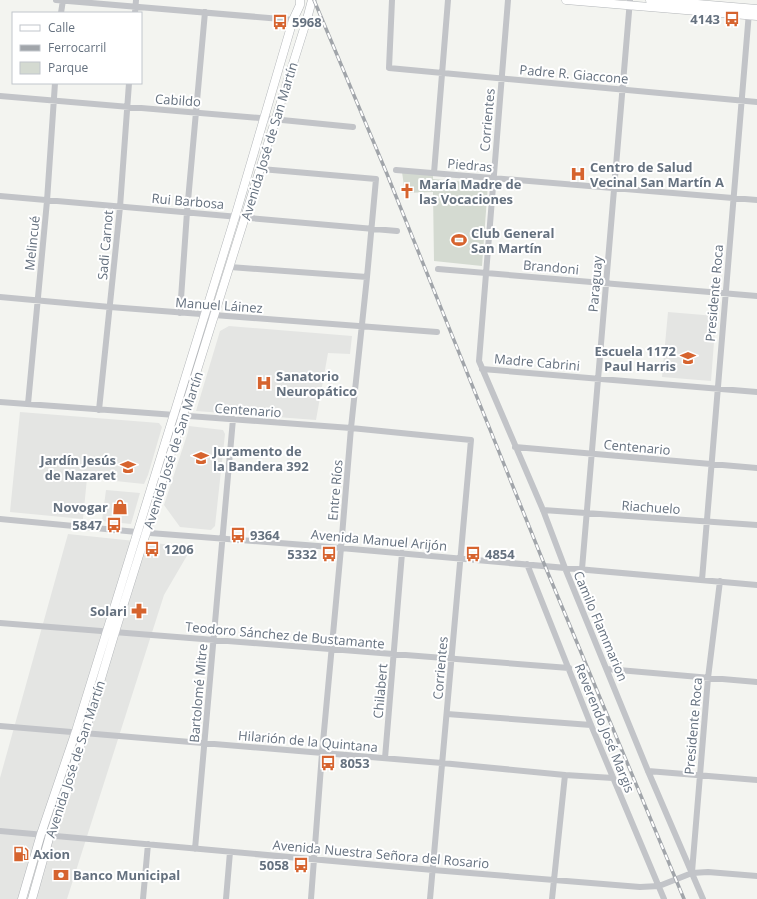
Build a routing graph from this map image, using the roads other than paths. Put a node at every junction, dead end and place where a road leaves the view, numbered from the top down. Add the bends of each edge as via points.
1 (56, 0) edge
2 (63, 0) edge
3 (300, 0) edge
4 (312, 0) edge
5 (392, 0) edge
6 (448, 0) edge
7 (508, 0) edge
8 (566, 0) edge
9 (650, 0) edge
10 (630, 3) edge
11 (135, 7) edge
12 (61, 12) edge
13 (204, 12) junction
14 (753, 12) edge
15 (293, 20) junction
16 (442, 73) junction
17 (502, 79) junction
18 (55, 84) edge
19 (129, 84) edge
20 (622, 90) junction
21 (0, 96) edge
22 (53, 100) junction
23 (742, 101) junction
24 (757, 102) edge
25 (127, 107) junction
26 (196, 113) junction
27 (265, 118) junction
28 (276, 120) junction
29 (353, 127) dead end
30 (261, 169) junction
31 (396, 170) dead end
32 (434, 173) junction
33 (494, 178) junction
34 (614, 188) junction
35 (0, 196) edge
36 (733, 198) junction
37 (757, 200) edge
38 (47, 201) junction
39 (120, 207) junction
40 (187, 212) junction
41 (235, 216) junction
42 (245, 218) junction
43 (372, 229) junction
44 (397, 231) dead end
45 (230, 267) junction
46 (438, 269) dead end
47 (486, 273) junction
48 (367, 277) junction
49 (606, 283) junction
50 (726, 294) junction
51 (757, 296) edge
52 (0, 298) edge
53 (37, 300) junction
54 (110, 308) junction
55 (180, 313) junction
56 (204, 315) junction
57 (215, 316) junction
58 (362, 326) junction
59 (437, 332) dead end
60 (479, 361) joint
61 (482, 369) junction
62 (598, 378) junction
63 (718, 388) junction
64 (757, 392) edge
65 (0, 402) edge
66 (28, 404) junction
67 (100, 410) junction
68 (173, 415) junction
69 (184, 416) junction
70 (233, 419) junction
71 (351, 428) junction
72 (471, 440) joint
73 (515, 447) junction
74 (591, 454) junction
75 (711, 464) junction
76 (757, 468) edge
77 (543, 510) junction
78 (586, 513) junction
79 (0, 520) edge
80 (706, 522) junction
81 (757, 525) edge
82 (136, 532) junction
83 (146, 533) junction
84 (223, 539) junction
85 (341, 548) junction
86 (402, 553) junction
87 (460, 558) junction
88 (527, 564) junction
89 (565, 568) junction
90 (582, 569) junction
91 (702, 580) junction
92 (720, 581) junction
93 (757, 585) edge
94 (0, 623) edge
95 (106, 632) junction
96 (115, 632) junction
97 (214, 640) junction
98 (331, 650) junction
99 (394, 655) junction
100 (452, 659) junction
101 (569, 668) junction
102 (607, 669) junction
103 (708, 678) junction
104 (757, 682) edge
105 (446, 714) junction
106 (591, 725) junction
107 (0, 726) edge
108 (76, 732) junction
109 (85, 732) junction
110 (205, 743) junction
111 (322, 753) junction
112 (385, 758) junction
113 (442, 763) junction
114 (648, 771) junction
115 (565, 775) junction
116 (700, 775) junction
117 (613, 778) junction
118 (757, 780) edge
119 (0, 831) edge
120 (41, 834) junction
121 (50, 835) junction
122 (148, 844) junction
123 (195, 849) junction
124 (230, 852) junction
125 (313, 859) junction
126 (432, 870) junction
127 (692, 873) junction
128 (757, 876) edge
129 (554, 880) junction
130 (659, 886) junction
131 (22, 899) edge
132 (32, 899) edge
133 (143, 899) edge
134 (226, 899) edge
135 (311, 899) edge
136 (430, 899) edge
137 (552, 899) edge
138 (664, 899) edge
139 (702, 899) edge

1 - 2 street
2 - 11 street
2 - 12 street
3 - 15 main road, Avenida José de San Martín
4 - 28 main road, Avenida José de San Martín
5 - 16 street, Padre R. Giaccone via 389,68
6 - 16 street
7 - 17 street, Corrientes
8 - 10 main road
9 - 14 main road
10 - 14 main road
10 - 20 street, Paraguay
11 - 13 street
13 - 15 street
13 - 26 street
14 - 23 street, Presidente Roca
15 - 27 main road, Avenida José de San Martín
16 - 17 street, Padre R. Giaccone
16 - 32 street
17 - 20 street, Padre R. Giaccone
17 - 33 street, Corrientes
18 - 22 street, Melincué
19 - 25 street, Sadi Carnot
20 - 23 street, Padre R. Giaccone
20 - 34 street, Paraguay
21 - 22 street, Cabildo
22 - 25 street, Cabildo
22 - 38 street, Melincué
23 - 24 street, Padre R. Giaccone
23 - 36 street, Presidente Roca
25 - 26 street, Cabildo
25 - 39 street, Sadi Carnot
26 - 27 street, Cabildo
26 - 40 street
27 - 28 street, Cabildo
27 - 41 main road, Avenida José de San Martín
28 - 29 street, Cabildo
28 - 30 main road, Avenida José de San Martín
30 - 42 main road, Avenida José de San Martín
30 - 43 street, Entre Ríos via 376,179
31 - 32 street, Piedras
32 - 33 street, Piedras
33 - 34 street, Piedras
33 - 47 street, Corrientes
34 - 36 street, Piedras
34 - 49 street, Paraguay
35 - 38 street, Rui Barbosa
36 - 37 street, Piedras
36 - 50 street, Presidente Roca
38 - 39 street, Rui Barbosa
38 - 53 street, Melincué
39 - 40 street, Rui Barbosa
39 - 54 street, Sadi Carnot
40 - 41 street, Rui Barbosa
40 - 55 street
41 - 42 street, Rui Barbosa
41 - 56 main road, Avenida José de San Martín
42 - 43 street, Rui Barbosa
42 - 45 main road, Avenida José de San Martín
43 - 44 street, Rui Barbosa
43 - 48 street, Entre Ríos
45 - 48 street
45 - 57 main road, Avenida José de San Martín
46 - 47 street, Brandoni
47 - 49 street, Brandoni
47 - 60 street, Corrientes
48 - 58 street, Entre Ríos
49 - 50 street, Brandoni
49 - 62 street, Paraguay
50 - 51 street, Brandoni
50 - 63 street, Presidente Roca
52 - 53 street, Manuel Láinez
53 - 54 street, Manuel Láinez
53 - 66 street, Melincué
54 - 55 street, Manuel Láinez
54 - 67 street, Sadi Carnot
55 - 56 street, Manuel Láinez
56 - 57 street, Manuel Láinez
56 - 68 main road, Avenida José de San Martín
57 - 58 street, Manuel Láinez
57 - 69 main road, Avenida José de San Martín
58 - 59 street, Manuel Láinez
58 - 71 street, Entre Ríos
60 - 61 street, Camilo Flammarion
61 - 62 street, Madre Cabrini
61 - 73 street, Camilo Flammarion
62 - 63 street, Madre Cabrini
62 - 74 street, Paraguay
63 - 64 street, Madre Cabrini
63 - 75 street, Presidente Roca
65 - 66 street, Centenario
66 - 67 street, Centenario
67 - 68 street, Centenario
68 - 69 street, Centenario
68 - 82 main road, Avenida José de San Martín
69 - 70 street, Centenario
69 - 83 main road, Avenida José de San Martín
70 - 71 street, Centenario
70 - 84 street, Bartolomé Mitre
71 - 72 street, Centenario
71 - 85 street, Entre Ríos
72 - 87 street, Corrientes
73 - 74 street, Centenario
73 - 77 street, Camilo Flammarion
74 - 75 street, Centenario
74 - 78 street, Paraguay
75 - 76 street, Centenario
75 - 80 street, Presidente Roca
77 - 78 street, Riachuelo
77 - 89 street, Camilo Flammarion
78 - 80 street, Riachuelo
78 - 90 street, Paraguay
79 - 82 street, Avenida Manuel Arijón
80 - 81 street, Riachuelo
80 - 91 street, Presidente Roca
82 - 83 street, Avenida Manuel Arijón
82 - 95 main road, Avenida José de San Martín
83 - 84 street, Avenida Manuel Arijón
83 - 96 main road, Avenida José de San Martín
84 - 85 street, Avenida Manuel Arijón
84 - 97 street, Bartolomé Mitre
85 - 86 street, Avenida Manuel Arijón
85 - 98 street, Entre Ríos
86 - 87 street, Avenida Manuel Arijón
86 - 99 street, Chilabert
87 - 88 street, Avenida Manuel Arijón
87 - 100 street, Corrientes
88 - 89 street, Avenida Manuel Arijón
88 - 101 street, Reverendo José Margis
89 - 90 street, Avenida Manuel Arijón
89 - 102 street, Camilo Flammarion
90 - 91 street, Avenida Manuel Arijón
91 - 92 street, Avenida Manuel Arijón
92 - 93 street, Avenida Manuel Arijón
92 - 103 street, Presidente Roca
94 - 95 street, Teodoro Sánchez de Bustamante
95 - 96 street, Teodoro Sánchez de Bustamante
95 - 108 main road, Avenida José de San Martín
96 - 97 street, Teodoro Sánchez de Bustamante
96 - 109 main road, Avenida José de San Martín
97 - 98 street, Teodoro Sánchez de Bustamante
97 - 110 street, Bartolomé Mitre
98 - 99 street, Teodoro Sánchez de Bustamante
98 - 111 street, Entre Ríos
99 - 100 street, Teodoro Sánchez de Bustamante
99 - 112 street, Chilabert
100 - 101 street, Teodoro Sánchez de Bustamante
100 - 105 street, Corrientes
101 - 106 street, Reverendo José Margis
102 - 103 street
102 - 114 street, Camilo Flammarion
103 - 104 street
103 - 116 street, Presidente Roca
105 - 106 street
105 - 113 street, Corrientes
106 - 117 street, Reverendo José Margis
107 - 108 street, Hilarión de la Quintana
108 - 109 street, Hilarión de la Quintana
108 - 120 main road, Avenida José de San Martín
109 - 110 street, Hilarión de la Quintana
109 - 121 main road, Avenida José de San Martín
110 - 111 street, Hilarión de la Quintana
110 - 123 street, Bartolomé Mitre
111 - 112 street, Hilarión de la Quintana
111 - 125 street, Entre Ríos
112 - 113 street, Hilarión de la Quintana
113 - 115 street, Hilarión de la Quintana
113 - 126 street, Corrientes
114 - 116 street
114 - 127 street, Camilo Flammarion
115 - 117 street, Hilarión de la Quintana
115 - 129 street
116 - 118 street
116 - 127 street, Presidente Roca
117 - 130 street, Reverendo José Margis
119 - 120 street, Avenida Nuestra Señora del Rosario
120 - 121 street, Avenida Nuestra Señora del Rosario
120 - 131 main road, Avenida José de San Martín
121 - 122 street, Avenida Nuestra Señora del Rosario
121 - 132 main road, Avenida José de San Martín
122 - 123 street, Avenida Nuestra Señora del Rosario
122 - 133 street
123 - 124 street, Avenida Nuestra Señora del Rosario
124 - 125 street, Avenida Nuestra Señora del Rosario
124 - 134 street
125 - 126 street, Avenida Nuestra Señora del Rosario
125 - 135 street, Entre Ríos
126 - 129 street, Avenida Nuestra Señora del Rosario
126 - 136 street, Corrientes
127 - 128 street, Avenida Nuestra Señora del Rosario
127 - 130 street, Avenida Nuestra Señora del Rosario
127 - 139 street, Camilo Flammarion
129 - 130 street, Avenida Nuestra Señora del Rosario
129 - 137 street
130 - 138 street, Reverendo José Margis

